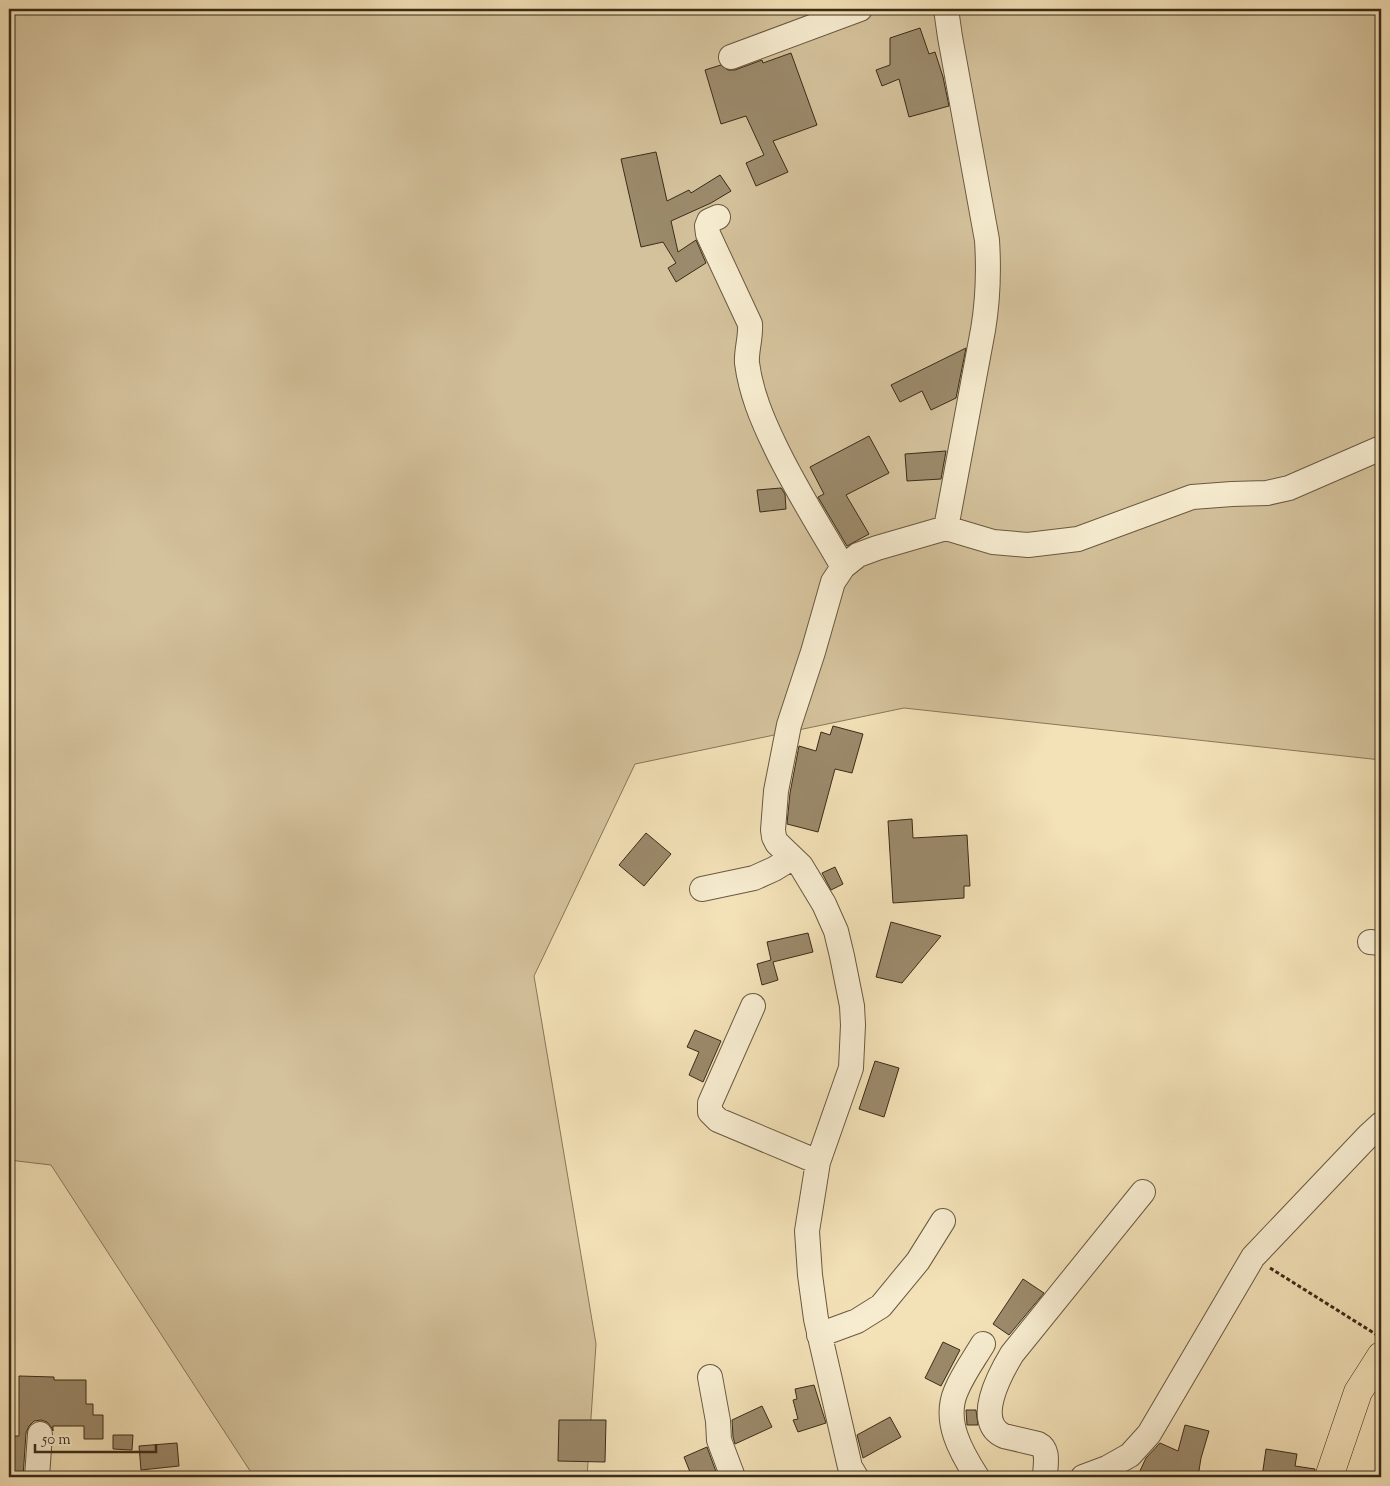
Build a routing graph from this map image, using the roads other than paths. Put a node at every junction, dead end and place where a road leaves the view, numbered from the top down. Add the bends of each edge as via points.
1 (860, 9) edge
2 (946, 9) edge
3 (731, 57) dead end
4 (718, 217) dead end
5 (1381, 448) edge
6 (946, 528) junction
7 (843, 567) junction
8 (792, 858) junction
9 (702, 888) dead end
10 (753, 1006) dead end
11 (1381, 1124) edge
12 (818, 1162) junction
13 (1143, 1192) dead end
14 (943, 1221) dead end
15 (819, 1335) junction
16 (983, 1344) dead end
17 (1381, 1356) edge
18 (710, 1378) dead end
19 (40, 1434) dead end
20 (36, 1477) edge
21 (733, 1477) edge
22 (856, 1477) edge
23 (977, 1477) edge
24 (1045, 1477) edge
25 (1083, 1477) edge
26 (1328, 1477) edge

1 - 3 street
2 - 6 street via 989,264 983,330
4 - 7 street via 709,222 708,234 750,324 746,360 753,396 789,474
5 - 6 street via 1289,488 1266,493 1192,497 1078,539 1028,545 993,542
6 - 7 street via 867,551
7 - 8 street via 830,590 789,725 776,791 774,837
8 - 9 street via 754,878
8 - 12 street via 817,890 836,931 852,1006 851,1068
10 - 12 street via 710,1103 710,1112 718,1120
11 - 25 street via 1253,1257 1149,1434 1130,1454
12 - 15 street via 807,1231
13 - 24 street via 1012,1354 994,1392 989,1416 992,1426 1004,1436 1042,1446 1046,1454
14 - 15 street via 918,1261 881,1306 857,1321
15 - 22 street via 850,1468
16 - 23 street via 956,1390 952,1404 954,1431
17 - 26 main road via 1358,1392
18 - 21 street via 719,1440
19 - 20 street

